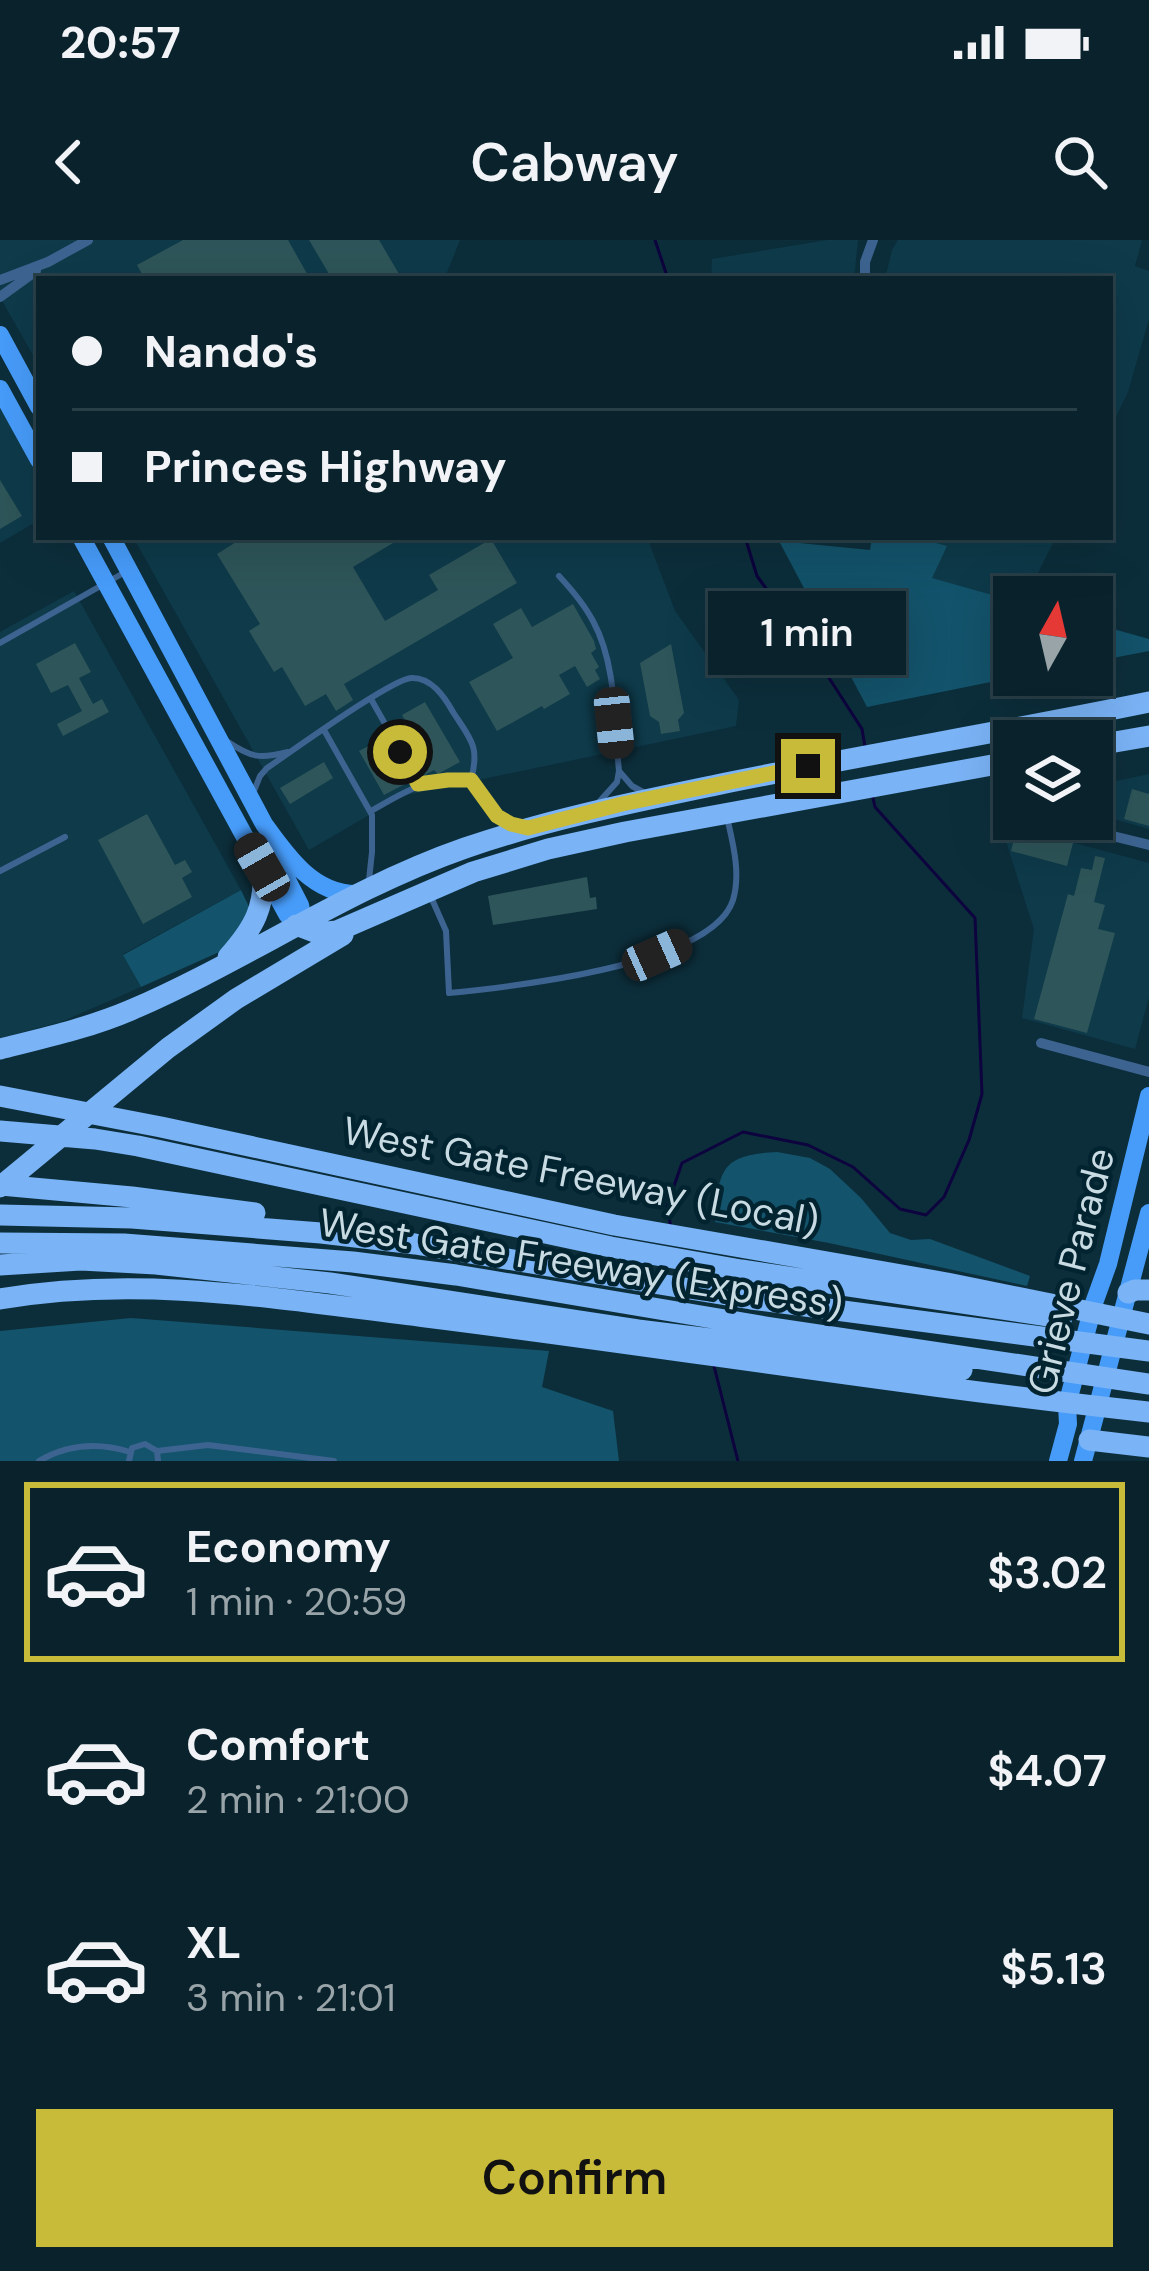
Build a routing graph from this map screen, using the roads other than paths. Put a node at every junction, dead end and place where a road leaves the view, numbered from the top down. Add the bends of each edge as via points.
1 (88, 240) edge
2 (873, 240) edge
3 (48, 262) junction
4 (865, 276) edge
5 (0, 280) edge
6 (0, 297) edge
7 (0, 335) edge
8 (0, 388) edge
9 (36, 401) edge
10 (36, 454) edge
11 (83, 540) edge
12 (112, 540) edge
13 (129, 570) junction
14 (559, 576) dead end
15 (106, 582) junction
16 (0, 643) edge
17 (371, 699) junction
18 (1149, 702) edge
19 (324, 730) junction
20 (215, 734) junction
21 (1149, 736) edge
22 (1113, 742) edge
23 (293, 751) junction
24 (993, 765) edge
25 (619, 771) junction
26 (471, 780) junction
27 (418, 784) junction
28 (666, 795) junction
29 (254, 807) junction
30 (371, 811) junction
31 (726, 814) junction
32 (579, 815) junction
33 (528, 828) junction
34 (1113, 836) edge
35 (65, 837) dead end
36 (1149, 845) edge
37 (449, 854) junction
38 (262, 867) junction
39 (0, 871) edge
40 (473, 872) junction
41 (428, 890) junction
42 (361, 891) junction
43 (384, 909) junction
44 (300, 925) junction
45 (220, 966) junction
46 (1041, 1043) dead end
47 (0, 1048) edge
48 (168, 1048) junction
49 (1149, 1072) edge
50 (0, 1096) edge
51 (1149, 1096) edge
52 (0, 1132) edge
53 (0, 1186) edge
54 (1149, 1213) edge
55 (0, 1215) edge
56 (613, 1236) junction
57 (0, 1244) edge
58 (415, 1244) junction
59 (0, 1264) edge
60 (156, 1264) junction
61 (1138, 1292) edge
62 (0, 1298) edge
63 (1099, 1313) junction
64 (1149, 1326) edge
65 (643, 1328) junction
66 (532, 1330) junction
67 (763, 1345) junction
68 (1149, 1351) edge
69 (1140, 1383) edge
70 (1149, 1412) edge
71 (1069, 1424) junction
72 (1088, 1441) edge
73 (1149, 1447) edge
74 (157, 1451) junction
75 (129, 1456) edge
76 (39, 1461) edge
77 (158, 1461) edge
78 (334, 1461) edge
79 (1058, 1461) edge

1 - 3 street
2 - 4 street
3 - 5 street
3 - 6 street
7 - 9 main road
8 - 10 main road
11 - 15 main road
12 - 13 main road
13 - 15 lane
13 - 20 main road
14 - 25 lane via 595,623 604,650
15 - 16 lane
15 - 38 main road
17 - 19 lane
17 - 26 lane via 413,678 435,687 477,756
17 - 27 lane
18 - 28 highway
19 - 23 lane
19 - 30 lane
20 - 23 lane via 251,756
20 - 29 main road
21 - 22 highway
23 - 29 lane via 264,771
24 - 31 highway
25 - 28 lane via 639,790
25 - 32 lane via 610,792
26 - 27 lane
26 - 33 lane via 497,816
27 - 30 lane
28 - 32 highway
29 - 42 main road via 311,878 329,891
29 - 44 main road via 301,909
30 - 42 lane via 372,862
31 - 40 highway
31 - 41 lane via 736,876 730,906 685,943 616,966 449,993 446,931
32 - 33 highway
33 - 37 highway
34 - 36 street
35 - 39 lane
37 - 40 highway via 453,868
37 - 42 highway
38 - 44 main road
38 - 45 highway via 257,918
40 - 41 highway
41 - 43 highway
42 - 44 highway
43 - 44 highway via 328,933
43 - 48 highway
44 - 45 highway
44 - 48 highway via 283,954 192,1018
45 - 47 highway via 108,1019
46 - 49 street
48 - 53 highway
50 - 56 highway, West Gate Freeway (Local) via 161,1126
51 - 63 main road, Grieve Parade
52 - 56 highway via 138,1146
53 - 58 highway via 218,1208
54 - 61 main road, Grieve Parade
55 - 58 highway, West Gate Freeway (Express) via 239,1225
56 - 64 highway, West Gate Freeway (Local) via 735,1245
56 - 64 highway via 741,1270
57 - 65 highway, West Gate Freeway (Express) via 124,1244 455,1275
58 - 68 highway, West Gate Freeway (Express)
59 - 60 highway
60 - 65 highway
60 - 66 highway
61 - 63 main road
61 - 72 main road, Grieve Parade
62 - 66 highway via 161,1287
63 - 71 main road, Grieve Parade via 1067,1405
65 - 66 highway
65 - 67 highway, West Gate Freeway (Express)
65 - 67 highway
67 - 69 highway, West Gate Freeway (Express)
67 - 70 highway via 1005,1397
71 - 72 main road
71 - 79 main road, Grieve Parade
72 - 73 highway
74 - 75 lane via 145,1444
74 - 77 lane
74 - 78 lane via 208,1445
75 - 76 lane via 80,1446

